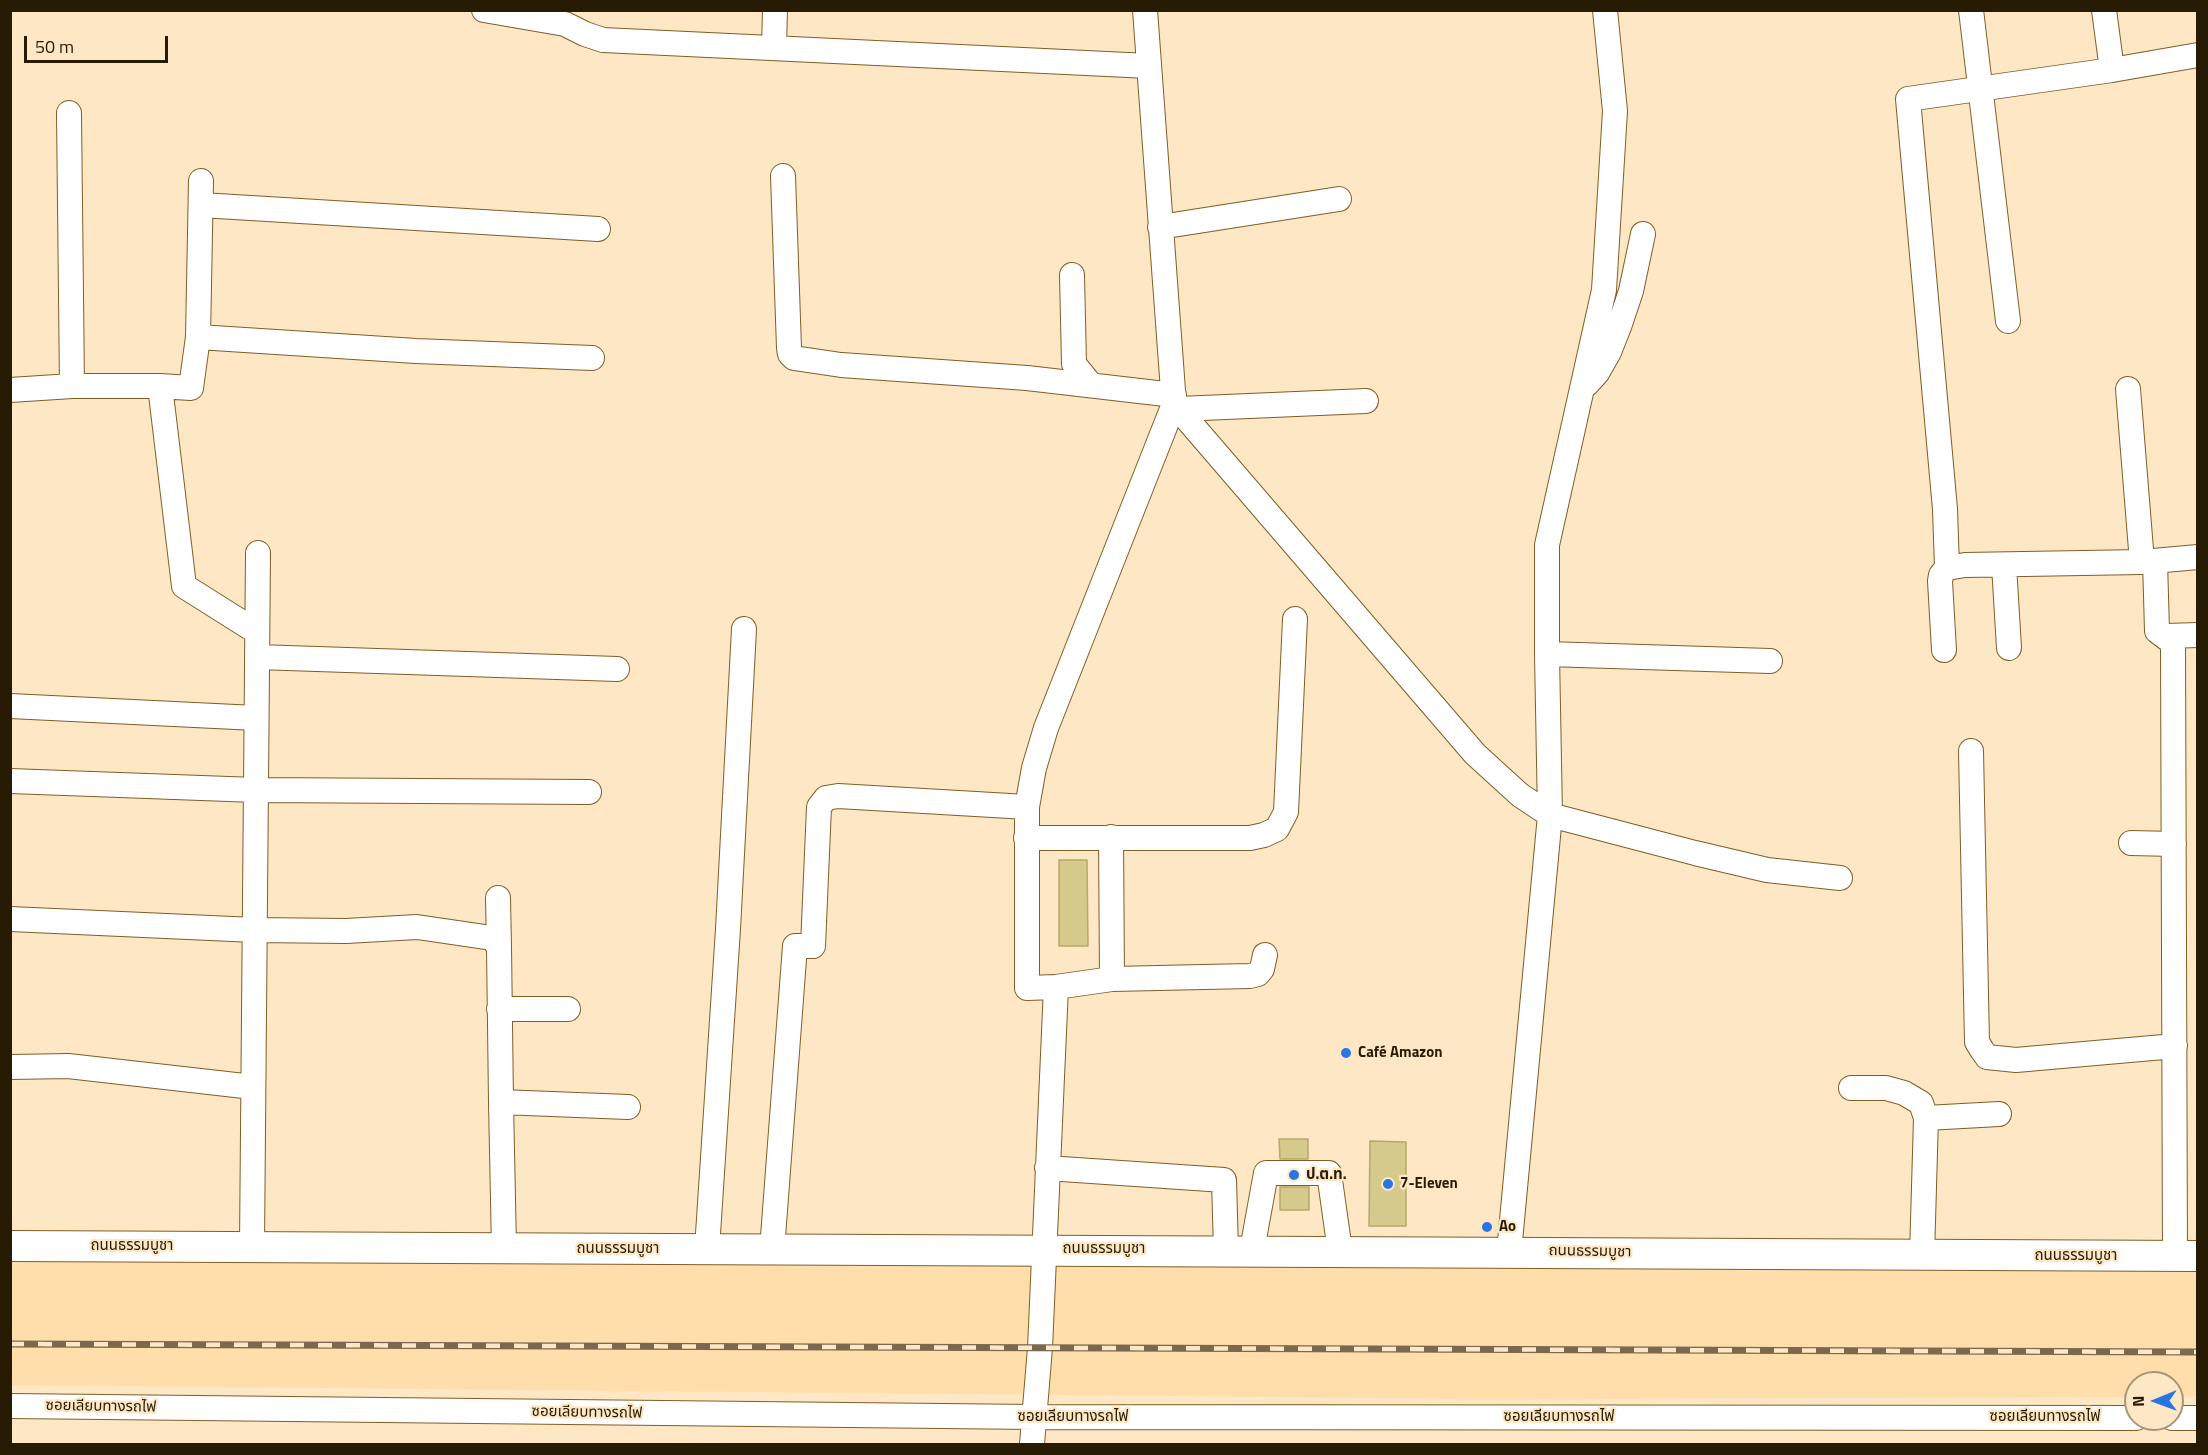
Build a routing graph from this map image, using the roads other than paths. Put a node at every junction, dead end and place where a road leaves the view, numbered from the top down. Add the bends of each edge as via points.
1 (484, 10) edge
2 (775, 10) edge
3 (1145, 10) edge
4 (1605, 10) edge
5 (1971, 10) edge
6 (2104, 10) edge
7 (774, 48) junction
8 (2198, 54) edge
9 (1149, 66) junction
10 (2112, 70) junction
11 (1981, 88) junction
12 (69, 113) dead end
13 (783, 177) dead end
14 (201, 181) dead end
15 (1338, 200) dead end
16 (201, 205) junction
17 (1160, 227) junction
18 (598, 229) dead end
19 (1643, 234) dead end
20 (1072, 275) dead end
21 (2007, 321) dead end
22 (198, 337) junction
23 (592, 358) dead end
24 (1091, 385) junction
25 (72, 386) junction
26 (160, 386) junction
27 (2128, 389) dead end
28 (10, 390) edge
29 (1582, 390) junction
30 (1366, 401) dead end
31 (1176, 403) junction
32 (258, 553) dead end
33 (2198, 557) edge
34 (2149, 562) junction
35 (2004, 565) junction
36 (1947, 568) junction
37 (1295, 619) dead end
38 (744, 630) dead end
39 (257, 632) junction
40 (2198, 634) edge
41 (2166, 636) junction
42 (2009, 648) dead end
43 (1944, 650) dead end
44 (1546, 654) junction
45 (257, 657) junction
46 (1770, 661) dead end
47 (617, 669) dead end
48 (10, 706) edge
49 (256, 718) junction
50 (1971, 751) dead end
51 (10, 781) edge
52 (256, 790) junction
53 (589, 792) dead end
54 (1027, 807) junction
55 (1550, 815) junction
56 (1111, 837) junction
57 (1026, 838) junction
58 (2132, 843) dead end
59 (2174, 844) junction
60 (1840, 878) dead end
61 (498, 898) dead end
62 (10, 919) edge
63 (255, 930) junction
64 (498, 947) junction
65 (1265, 955) dead end
66 (1112, 979) junction
67 (1056, 987) junction
68 (499, 1008) junction
69 (568, 1009) dead end
70 (2175, 1046) junction
71 (10, 1067) edge
72 (253, 1087) junction
73 (1851, 1088) dead end
74 (501, 1102) junction
75 (628, 1107) dead end
76 (1999, 1114) dead end
77 (1926, 1118) junction
78 (1047, 1168) junction
79 (10, 1246) edge
80 (252, 1246) junction
81 (504, 1248) junction
82 (707, 1249) junction
83 (1045, 1249) junction
84 (772, 1250) junction
85 (1239, 1250) junction
86 (1340, 1251) junction
87 (1509, 1252) junction
88 (1922, 1256) junction
89 (2186, 1256) edge
90 (10, 1406) edge
91 (1035, 1417) junction
92 (2124, 1418) edge
93 (1032, 1444) edge

1 - 7 street via 565,24 603,40
2 - 7 street
3 - 9 street
4 - 29 street via 1615,111 1604,290
5 - 11 street
6 - 10 street
7 - 9 street
8 - 10 street
9 - 17 street
10 - 11 street
11 - 21 street
11 - 36 street via 1908,99
12 - 25 street
13 - 24 street via 789,348 794,358
14 - 16 street
15 - 17 street
16 - 18 street
16 - 22 street
17 - 31 street
19 - 29 street via 1631,291 1609,352
20 - 24 street via 1074,364
22 - 23 street
22 - 26 street via 191,388
24 - 31 street
25 - 26 street
25 - 28 street
26 - 39 street via 184,586
27 - 34 street
29 - 44 street via 1547,545
30 - 31 street
31 - 54 street via 1046,728
31 - 55 street via 1475,754 1520,795
32 - 39 street
33 - 34 street
34 - 35 street
34 - 41 street via 2157,631
35 - 36 street
35 - 42 street
36 - 43 street via 1941,575
37 - 56 street via 1286,812 1277,829 1250,838
38 - 82 street
39 - 45 street
40 - 41 street
41 - 59 street via 2173,643
44 - 46 street
44 - 55 street
45 - 47 street
45 - 49 street
48 - 49 street
49 - 52 street
50 - 70 street via 1977,1042 1982,1050 1987,1057 2016,1060
51 - 52 street
52 - 53 street
52 - 63 street
54 - 57 street
54 - 84 street via 838,795 826,798 819,807 813,946 795,946
55 - 60 street via 1767,870
55 - 87 street
56 - 57 street
56 - 66 street
57 - 67 street via 1027,988
58 - 59 street
59 - 70 street
61 - 64 street
62 - 63 street
63 - 64 street via 417,927 492,938
63 - 72 street
64 - 68 street
65 - 66 street via 1262,969 1250,976
66 - 67 street
67 - 78 street
68 - 69 street
68 - 74 street
70 - 89 street
71 - 72 street via 68,1066
72 - 80 street
73 - 77 street via 1886,1088 1904,1093 1921,1103
74 - 75 street
74 - 81 street
76 - 77 street
77 - 88 street
78 - 83 street
78 - 85 street via 1224,1180
79 - 80 main road, ถนนธรรมบูชา
80 - 81 main road, ถนนธรรมบูชา
81 - 82 main road, ถนนธรรมบูชา
82 - 84 main road, ถนนธรรมบูชา
83 - 84 main road, ถนนธรรมบูชา
83 - 85 main road, ถนนธรรมบูชา
83 - 91 street
85 - 86 main road, ถนนธรรมบูชา
85 - 86 street via 1266,1173 1329,1173
86 - 87 main road, ถนนธรรมบูชา
87 - 88 main road, ถนนธรรมบูชา
88 - 89 main road, ถนนธรรมบูชา
90 - 91 street, ซอยเลียบทางรถไฟ
91 - 92 street, ซอยเลียบทางรถไฟ
91 - 93 street

